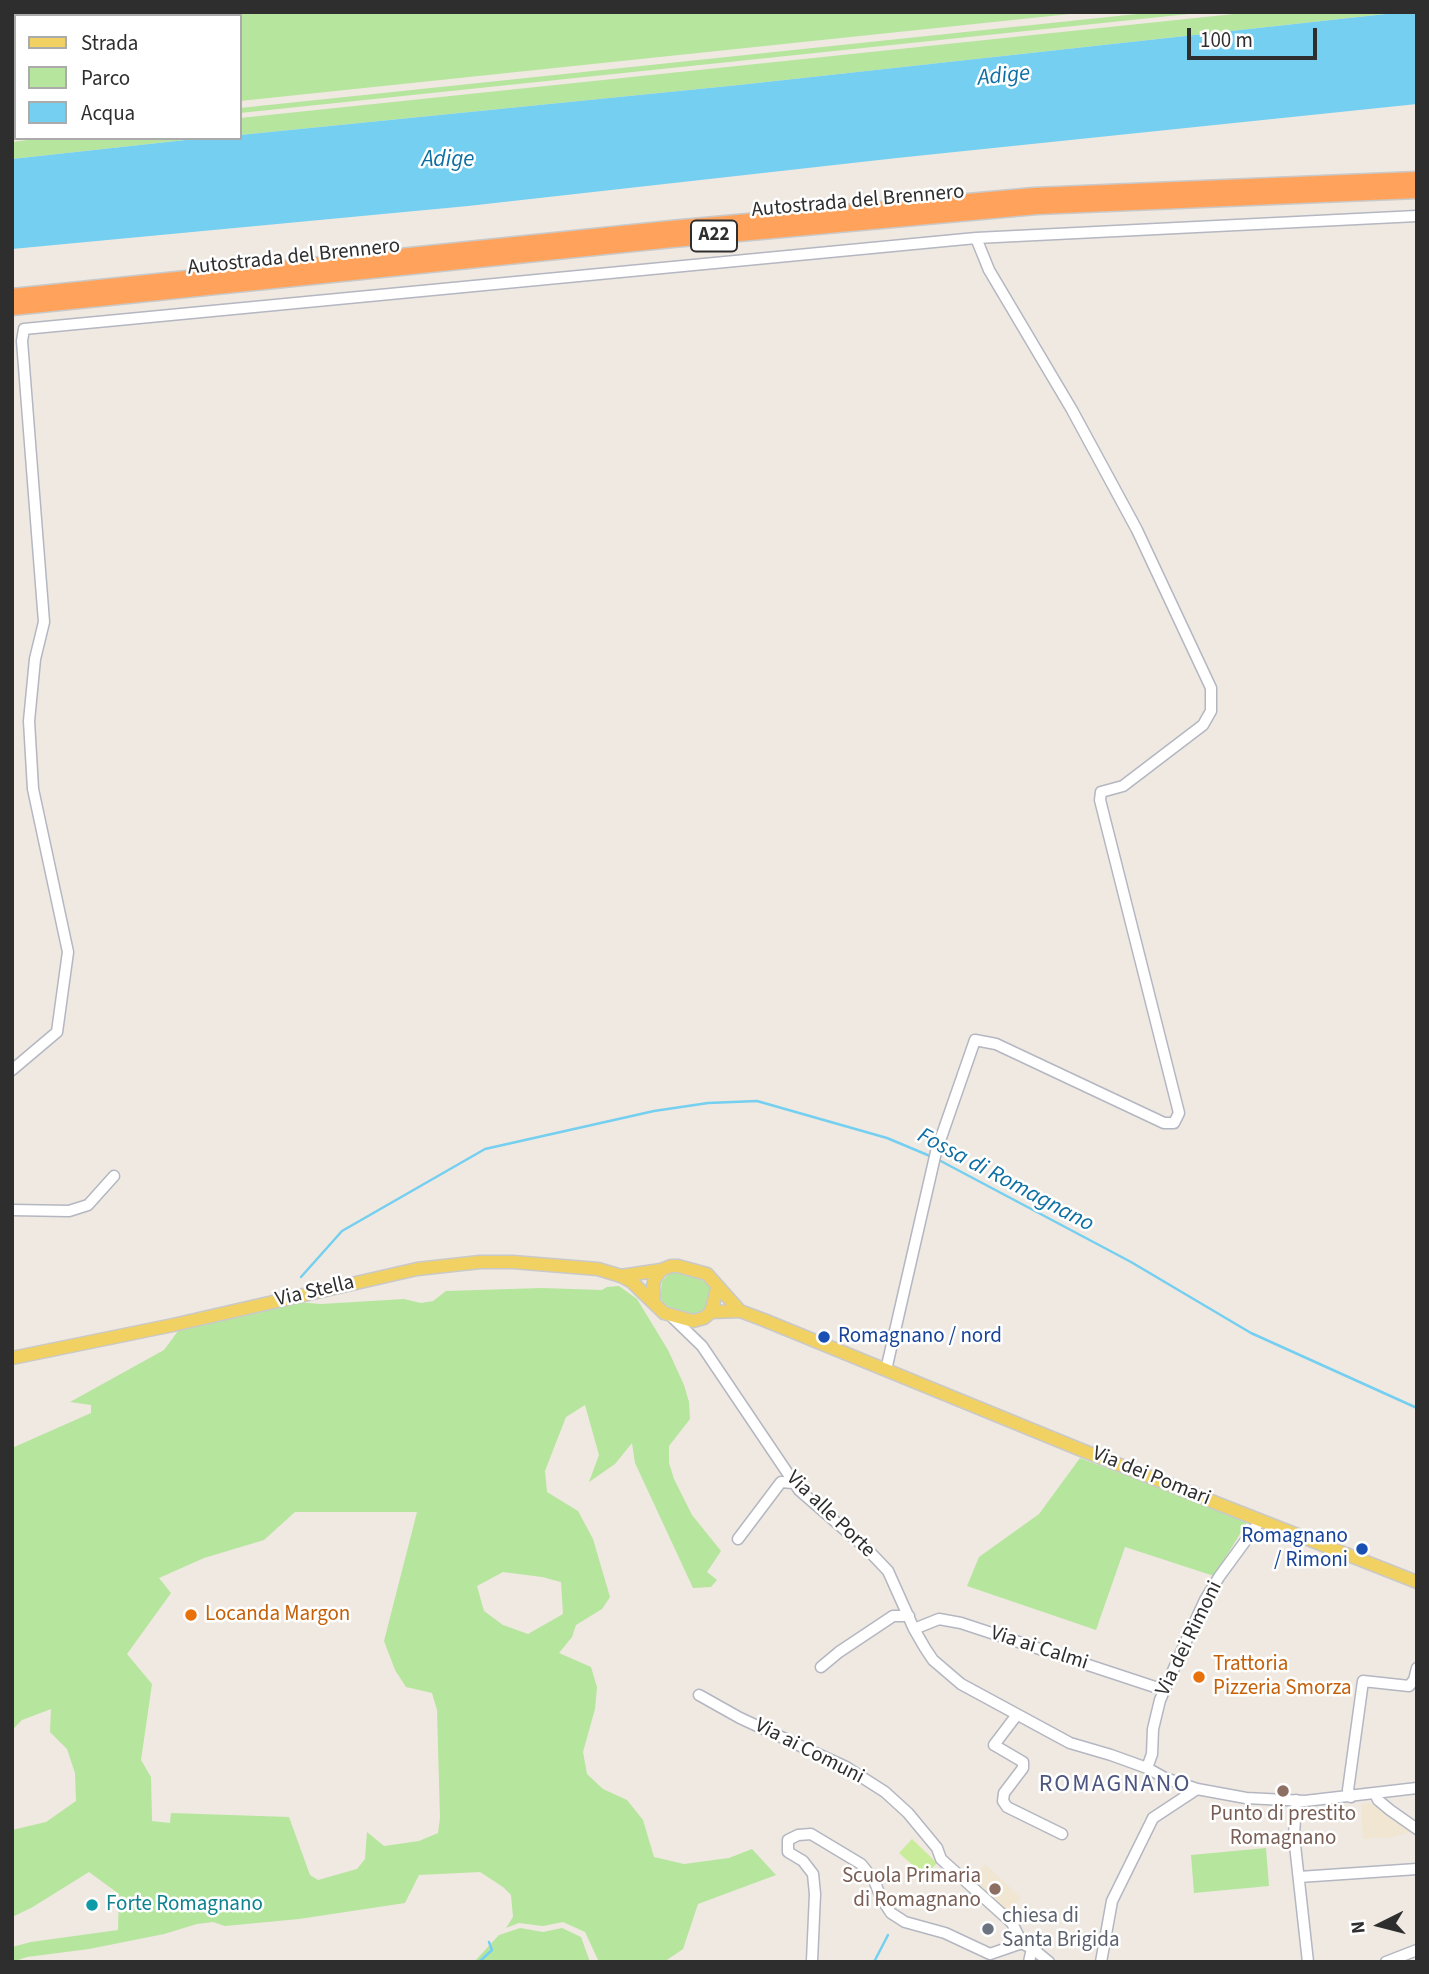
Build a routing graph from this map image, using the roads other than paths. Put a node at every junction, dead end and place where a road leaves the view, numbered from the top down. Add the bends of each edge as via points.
1 (1417, 179) edge
2 (1417, 191) edge
3 (1417, 216) edge
4 (976, 238) junction
5 (12, 296) edge
6 (12, 308) edge
7 (12, 1070) edge
8 (114, 1176) dead end
9 (12, 1210) edge
10 (661, 1270) junction
11 (621, 1276) junction
12 (717, 1289) junction
13 (654, 1302) junction
14 (740, 1311) junction
15 (708, 1315) junction
16 (672, 1317) junction
17 (702, 1346) junction
18 (12, 1358) edge
19 (886, 1370) junction
20 (793, 1483) junction
21 (1260, 1521) junction
22 (738, 1539) dead end
23 (1417, 1582) edge
24 (909, 1616) junction
25 (914, 1629) junction
26 (821, 1667) dead end
27 (1417, 1668) edge
28 (1164, 1690) junction
29 (699, 1695) dead end
30 (1017, 1716) junction
31 (1147, 1768) junction
32 (1417, 1787) edge
33 (1197, 1789) junction
34 (1376, 1793) junction
35 (1351, 1797) junction
36 (1296, 1800) junction
37 (1417, 1829) edge
38 (1062, 1834) dead end
39 (1417, 1869) edge
40 (1299, 1877) junction
41 (1023, 1944) junction
42 (1417, 1950) edge
43 (812, 1962) edge
44 (1029, 1962) edge
45 (1049, 1962) edge
46 (1101, 1962) edge
47 (1308, 1962) edge
48 (1386, 1962) edge

1 - 5 highway, Autostrada del Brennero / A22 via 1034,195
2 - 6 highway, Autostrada del Brennero / A22 via 1037,207
3 - 4 street
4 - 7 street via 24,329 44,622 29,721 33,789 68,952 57,1032
4 - 19 street via 989,270 1138,530 1211,688 1212,712 1202,725 1123,786 1101,792 1100,800 1179,1113 1174,1123 1164,1123 996,1044 975,1040 936,1152
8 - 9 street via 88,1205 69,1211
10 - 11 main road, Via Stella
10 - 12 main road, Via dei Pomari via 671,1266 707,1274
10 - 13 main road via 653,1286
11 - 13 main road, Via Stella
11 - 18 main road, Via Stella via 589,1268 513,1262 416,1269
12 - 14 main road, Via dei Pomari
12 - 15 main road
13 - 16 main road
14 - 15 main road, Via dei Pomari
14 - 19 main road, Via dei Pomari
15 - 16 main road, Via dei Pomari via 693,1321
15 - 17 street
16 - 17 street, Via alle Porte
17 - 20 street, Via alle Porte
19 - 21 main road, Via dei Pomari
20 - 22 street via 781,1482
20 - 24 street, Via alle Porte via 888,1571
21 - 23 main road, Via dei Pomari
21 - 28 street, Via dei Rimoni via 1205,1600
24 - 25 street, Via alle Porte
24 - 26 street via 893,1616
25 - 28 street, Via ai Calmi via 939,1619 961,1623
25 - 30 street, Via alle Porte via 948,1675
27 - 35 street via 1409,1686 1363,1681 1348,1790
28 - 31 street, Via dei Rimoni
29 - 41 street, Via ai Comuni via 846,1767 885,1792 908,1813 941,1859 1012,1923
30 - 31 street, Via alle Porte via 1070,1743
30 - 38 street via 994,1745 1023,1762 1003,1801
31 - 33 street, Via alle Porte
32 - 34 street, Via alle Porte
33 - 36 street, Via alle Porte
33 - 46 street via 1153,1818 1112,1901
34 - 35 street, Via alle Porte
34 - 37 street via 1378,1800
35 - 36 street, Via alle Porte
36 - 40 street
39 - 40 street
40 - 47 street
41 - 43 street via 990,1954 945,1933 905,1922 891,1913 861,1864 811,1833 788,1840 788,1852 813,1874
41 - 44 street
41 - 45 street, Via ai Comuni
42 - 48 street

